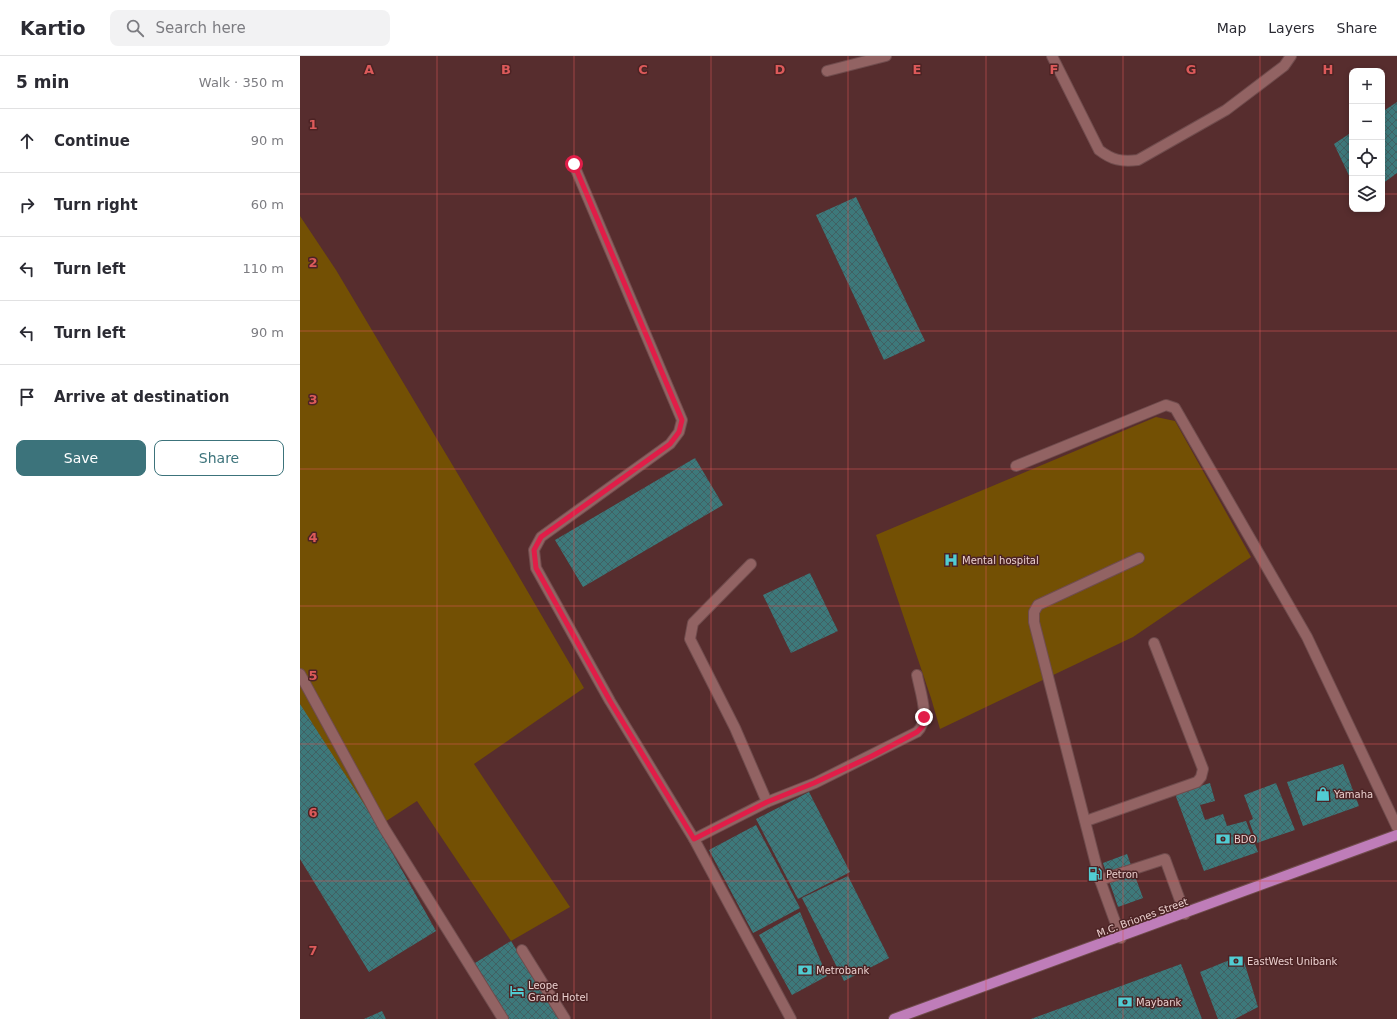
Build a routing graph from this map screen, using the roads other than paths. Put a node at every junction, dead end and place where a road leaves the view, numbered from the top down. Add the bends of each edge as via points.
1 (886, 56) edge
2 (1052, 56) edge
3 (1291, 56) edge
4 (827, 71) dead end
5 (574, 164) dead end
6 (1016, 466) dead end
7 (1139, 558) dead end
8 (751, 564) dead end
9 (1154, 643) dead end
10 (300, 674) edge
11 (917, 675) dead end
12 (767, 802) junction
13 (1086, 820) junction
14 (1397, 827) edge
15 (1397, 835) edge
16 (694, 839) junction
17 (1100, 880) junction
18 (1185, 914) junction
19 (1121, 938) junction
20 (522, 950) dead end
21 (503, 1019) edge
22 (565, 1019) edge
23 (791, 1019) edge
24 (896, 1019) edge

1 - 4 street
2 - 3 street via 1099,150 1111,159 1123,162 1138,160 1226,110 1284,66
5 - 16 street via 682,420 679,432 670,444 541,537 534,550 536,568 610,701
6 - 14 street via 1166,405 1175,408 1308,637
7 - 13 street via 1038,605 1034,612 1034,622
8 - 12 street via 693,623 690,638 735,728
9 - 13 street via 1203,769 1201,776 1197,782
10 - 21 street via 378,818
11 - 12 street via 924,717 923,726 917,732 814,783
12 - 16 street
13 - 17 street
15 - 18 main road, M.C. Briones Street
16 - 23 street
17 - 18 street via 1165,858
17 - 19 street
18 - 19 main road, M.C. Briones Street
19 - 24 main road, M.C. Briones Street
20 - 22 street

